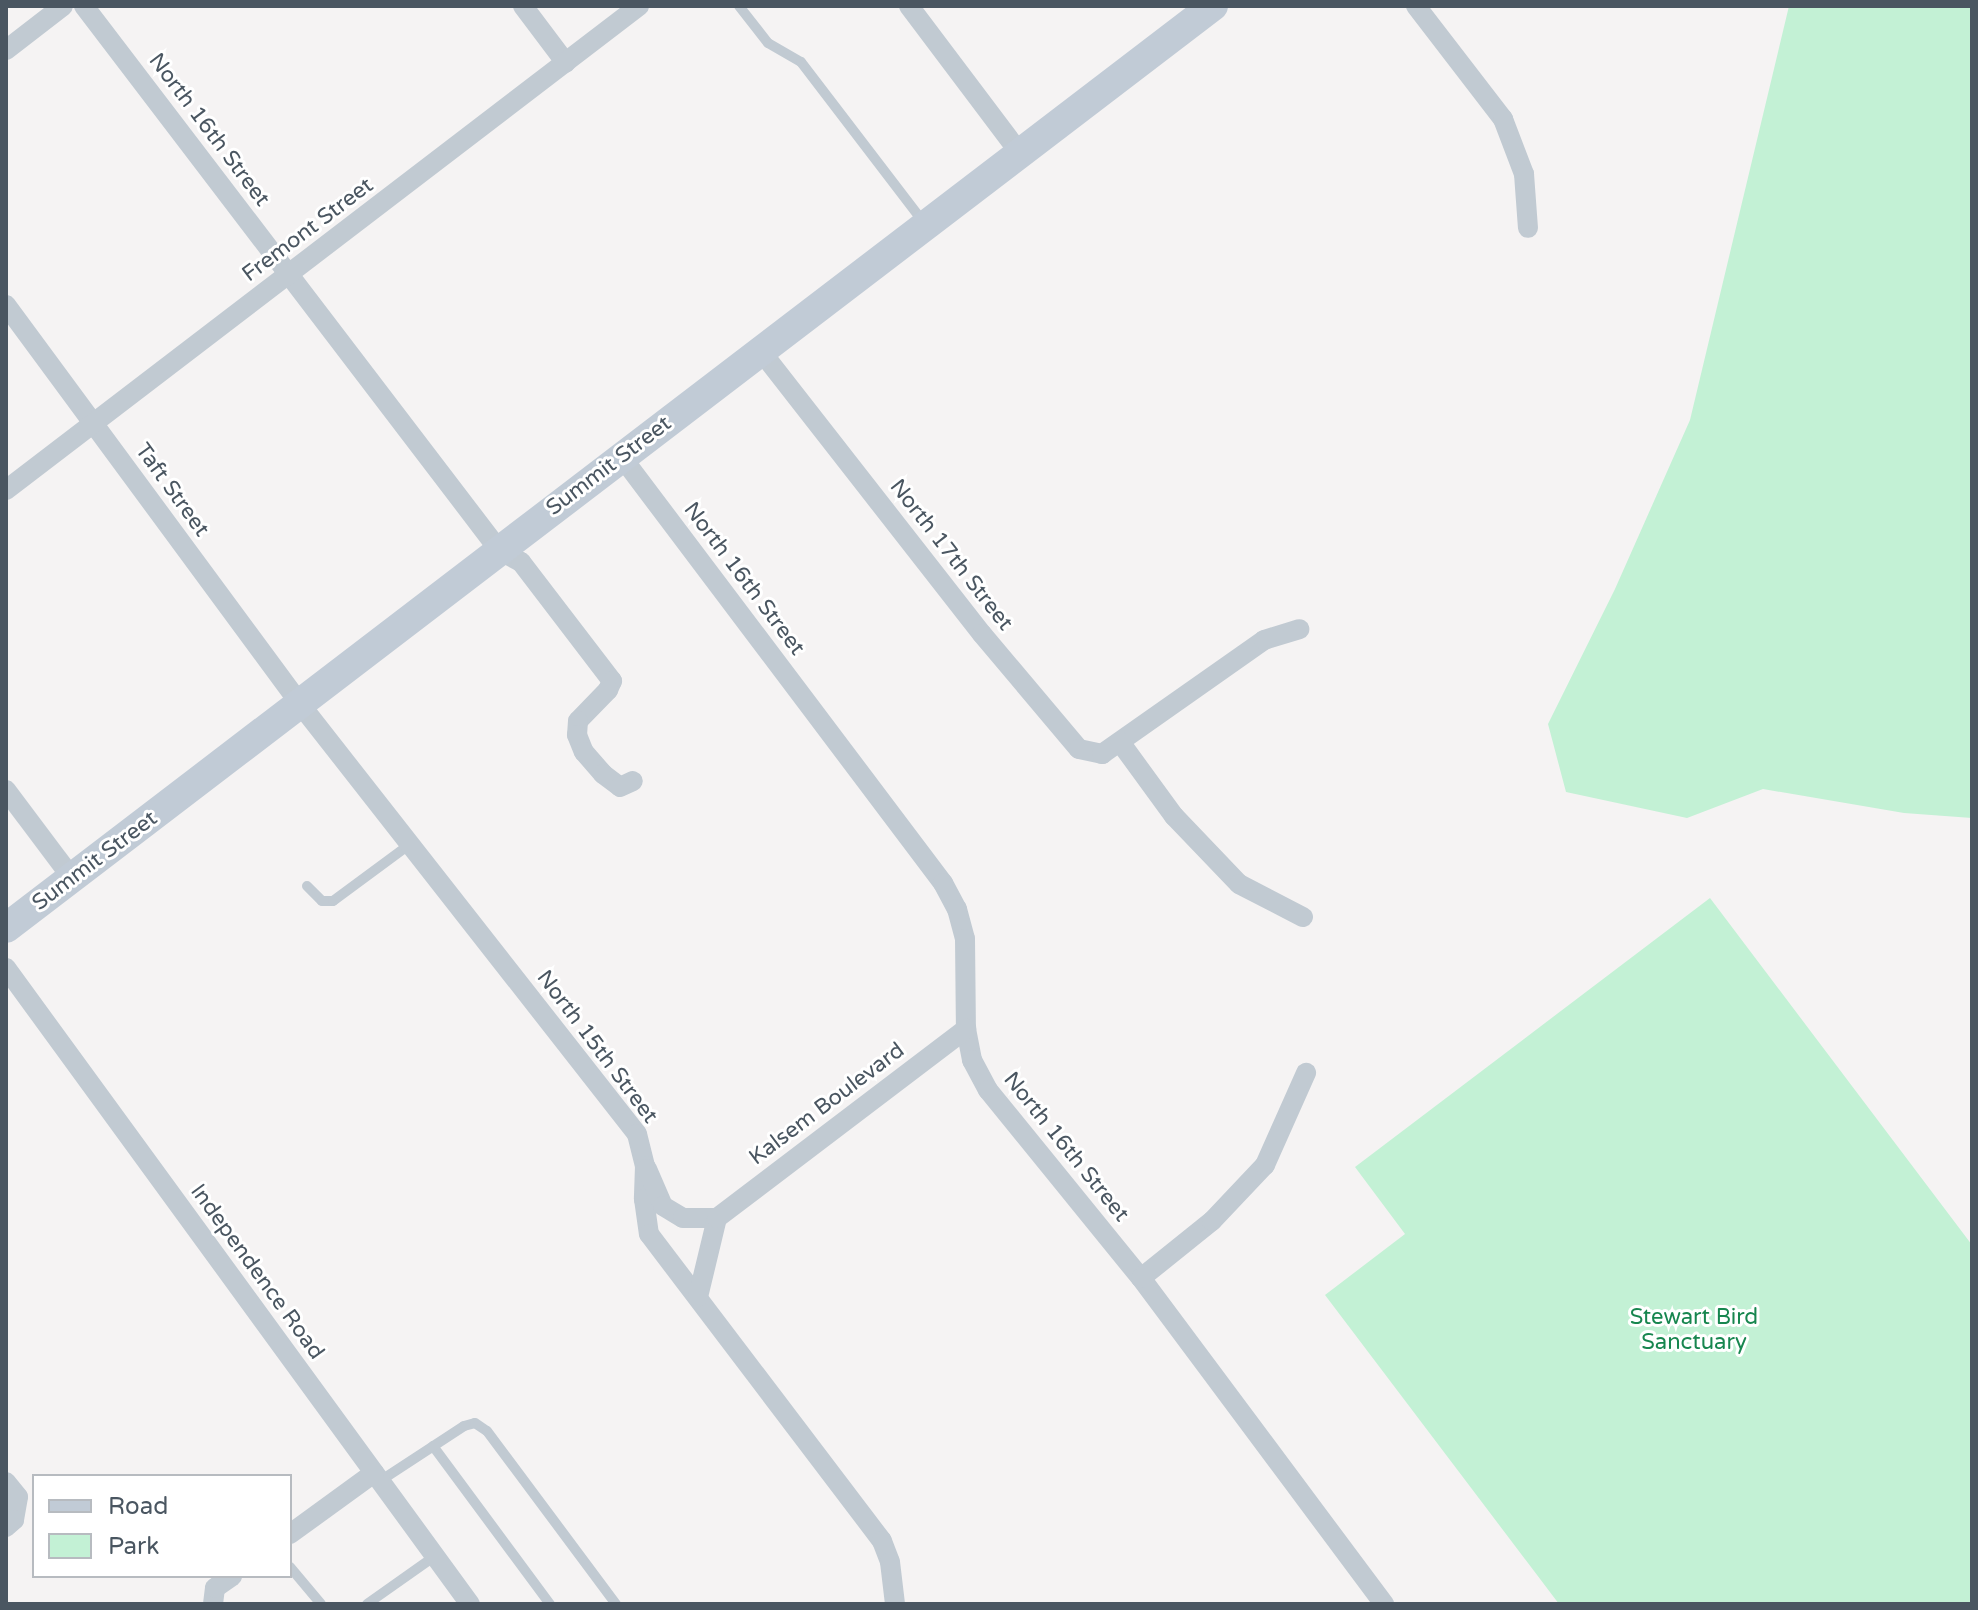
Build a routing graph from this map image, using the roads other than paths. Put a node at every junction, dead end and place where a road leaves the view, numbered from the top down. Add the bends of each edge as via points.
1 (63, 6) edge
2 (84, 6) edge
3 (523, 6) edge
4 (639, 6) edge
5 (739, 6) edge
6 (909, 6) edge
7 (1213, 6) edge
8 (1416, 6) edge
9 (6, 50) edge
10 (566, 63) junction
11 (1019, 152) junction
12 (925, 224) junction
13 (1528, 228) dead end
14 (289, 275) junction
15 (6, 305) edge
16 (760, 350) junction
17 (94, 424) junction
18 (621, 456) junction
19 (6, 490) edge
20 (499, 550) junction
21 (1299, 629) dead end
22 (300, 704) junction
23 (1120, 742) junction
24 (633, 781) dead end
25 (6, 790) edge
26 (410, 844) junction
27 (72, 878) junction
28 (307, 886) dead end
29 (1303, 917) dead end
30 (6, 928) edge
31 (6, 968) edge
32 (966, 1029) junction
33 (1306, 1073) dead end
34 (645, 1166) junction
35 (717, 1218) junction
36 (1141, 1278) junction
37 (698, 1297) junction
38 (433, 1446) junction
39 (377, 1477) junction
40 (6, 1482) edge
41 (6, 1527) edge
42 (292, 1533) edge
43 (435, 1556) junction
44 (292, 1569) edge
45 (229, 1578) edge
46 (213, 1604) edge
47 (321, 1604) edge
48 (367, 1604) edge
49 (470, 1604) edge
50 (550, 1604) edge
51 (616, 1604) edge
52 (895, 1604) edge
53 (1384, 1604) edge

1 - 9 street
2 - 14 street, North 16th Street
3 - 10 street
4 - 10 street, Fremont Street
5 - 12 lane via 768,43 801,62
6 - 11 street
7 - 11 main road, Summit Street
8 - 13 street via 1503,119 1524,174
10 - 14 street, Fremont Street
11 - 12 main road, Summit Street
12 - 16 main road, Summit Street
14 - 17 street, Fremont Street
14 - 20 street, North 16th Street
15 - 17 street, Taft Street
16 - 18 main road, Summit Street
16 - 23 street, North 17th Street via 1079,749 1102,754
17 - 19 street, Fremont Street
17 - 22 street, Taft Street
18 - 20 main road, Summit Street
18 - 32 street, North 16th Street via 943,883 965,939
20 - 22 main road, Summit Street
20 - 24 street, North 16th Street via 521,562 612,681 578,721 577,735 603,774 620,787
21 - 23 street via 1264,640
22 - 26 street, North 15th Street
22 - 27 main road, Summit Street
23 - 29 street via 1174,816 1239,884
25 - 27 street
26 - 28 lane via 333,901 322,901
26 - 34 street, North 15th Street via 637,1134
27 - 30 main road, Summit Street
31 - 39 street, Independence Road
32 - 35 street, Kalsem Boulevard
32 - 36 street, North 16th Street via 972,1060 988,1090
33 - 36 street via 1265,1165 1212,1221
34 - 35 street via 663,1206 683,1218
34 - 37 street, North 15th Street via 649,1234
35 - 37 street
36 - 53 street, North 16th Street
37 - 52 street, North 15th Street via 882,1541
38 - 39 lane
38 - 50 lane
38 - 51 lane via 464,1426 475,1423 487,1431
39 - 42 street
39 - 43 street, Independence Road
40 - 41 street via 18,1497 14,1520
43 - 48 lane
43 - 49 street, Independence Road
44 - 47 lane
45 - 46 street via 215,1588

